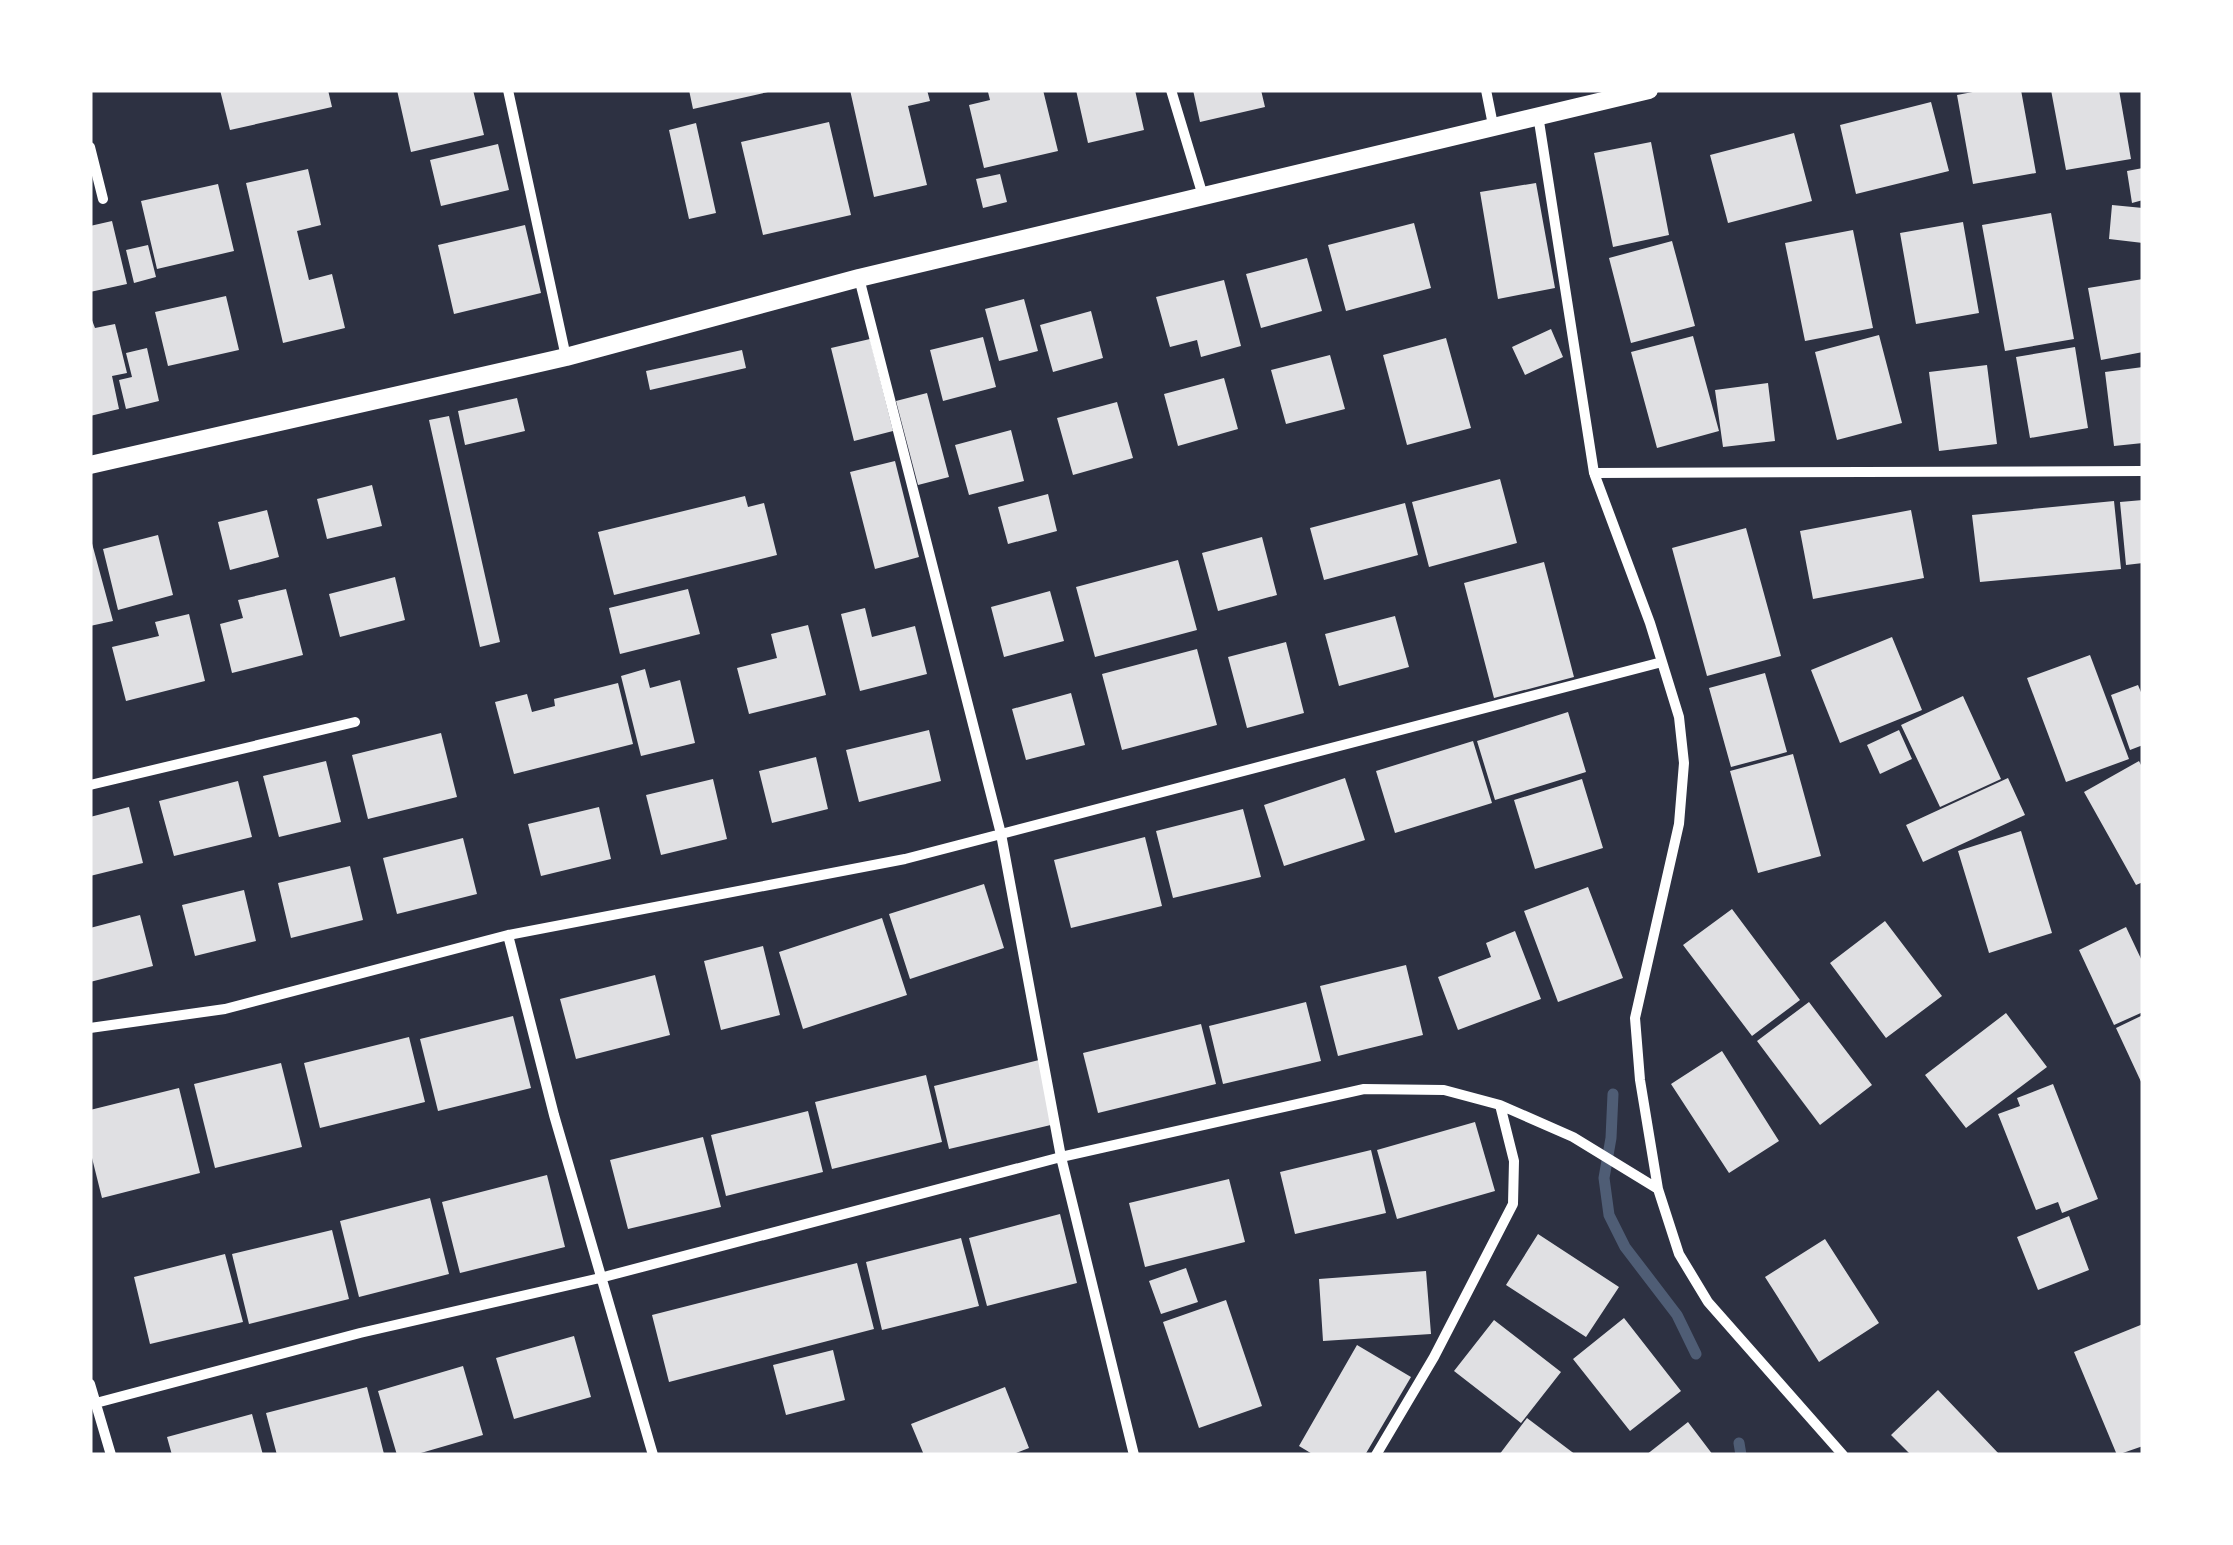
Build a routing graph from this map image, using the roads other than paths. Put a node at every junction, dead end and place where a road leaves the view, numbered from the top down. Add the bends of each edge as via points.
1 (508, 90) edge
2 (1171, 90) edge
3 (1486, 90) edge
4 (1648, 90) edge
5 (1538, 116) junction
6 (1493, 124) junction
7 (90, 146) edge
8 (1203, 196) junction
9 (103, 199) dead end
10 (859, 278) junction
11 (566, 357) junction
12 (90, 465) edge
13 (2143, 471) edge
14 (1594, 474) junction
15 (1662, 662) junction
16 (355, 722) dead end
17 (90, 785) edge
18 (1002, 834) junction
19 (508, 936) junction
20 (90, 1028) edge
21 (1500, 1106) junction
22 (1062, 1157) junction
23 (1658, 1190) junction
24 (600, 1278) junction
25 (90, 1384) edge
26 (96, 1403) junction
27 (111, 1455) edge
28 (654, 1455) edge
29 (1134, 1455) edge
30 (1376, 1455) edge
31 (1843, 1455) edge

1 - 11 street
2 - 8 street
3 - 6 street
4 - 5 street
5 - 6 street
5 - 14 street
6 - 8 street
7 - 9 street
8 - 10 street
10 - 11 street
10 - 18 street
11 - 12 street
13 - 14 street
14 - 15 street
15 - 18 street
15 - 23 street via 1684,763 1679,824 1635,1018
16 - 17 street
18 - 19 street
18 - 22 street
19 - 20 street via 224,1010
19 - 24 street
21 - 22 street via 1444,1090 1364,1088
21 - 23 street via 1572,1136
21 - 30 street via 1514,1161 1514,1204
22 - 24 street
22 - 29 street
23 - 31 street via 1680,1254 1708,1302
24 - 26 street
24 - 28 street
25 - 26 street
26 - 27 street

